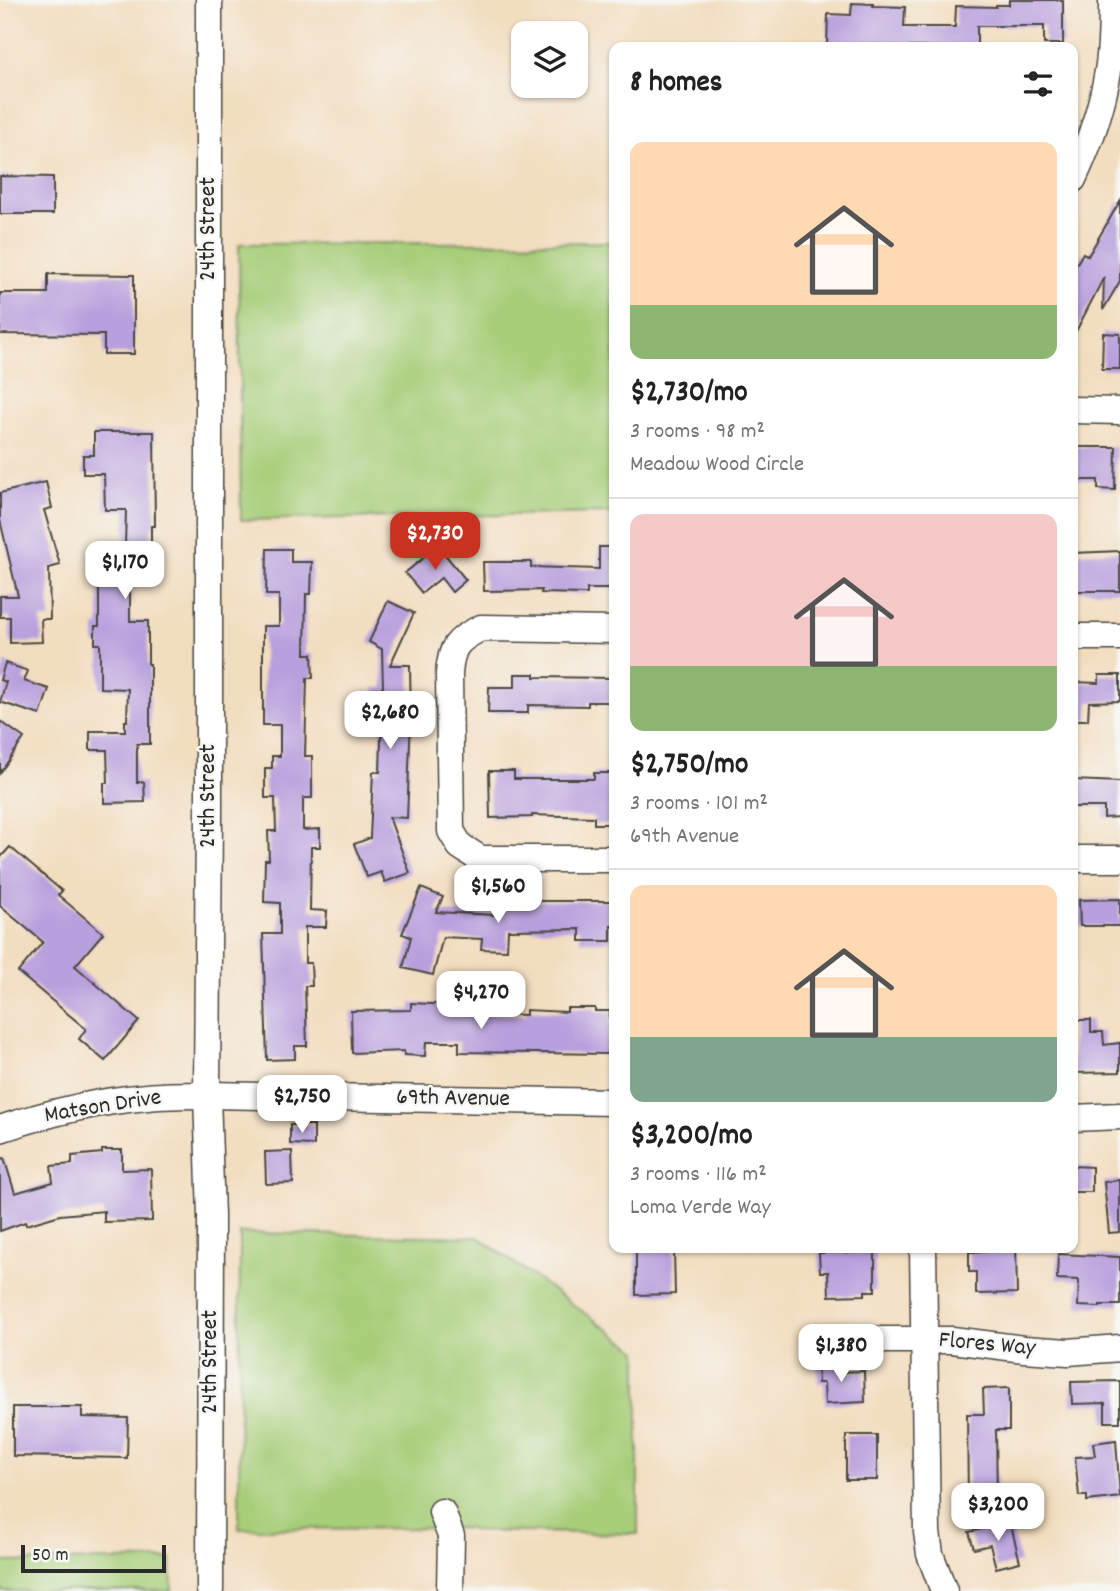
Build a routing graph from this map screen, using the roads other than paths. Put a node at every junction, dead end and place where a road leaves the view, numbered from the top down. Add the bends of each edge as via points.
1 (209, 0) edge
2 (1112, 0) edge
3 (1078, 168) edge
4 (1078, 410) edge
5 (1120, 411) edge
6 (609, 630) edge
7 (1078, 637) edge
8 (1120, 637) edge
9 (609, 859) edge
10 (1078, 859) edge
11 (1120, 859) edge
12 (207, 1095) junction
13 (609, 1101) edge
14 (1120, 1116) edge
15 (1078, 1118) edge
16 (0, 1129) edge
17 (923, 1253) edge
18 (812, 1340) dead end
19 (925, 1340) junction
20 (1120, 1348) edge
21 (442, 1512) dead end
22 (210, 1591) edge
23 (450, 1591) edge
24 (944, 1591) edge

1 - 12 street, 24th Street
2 - 3 street via 1108,70
4 - 5 street
6 - 9 street via 481,628 466,635 451,653 449,674 452,831 460,846 480,859
7 - 8 street
10 - 11 street
12 - 13 street, 69th Avenue
12 - 16 street, Matson Drive via 97,1103
12 - 22 street, 24th Street
14 - 15 street
17 - 19 street
18 - 19 street, Flores Way
19 - 20 street, Flores Way via 1068,1352
19 - 24 street via 927,1532
21 - 23 street via 451,1536

